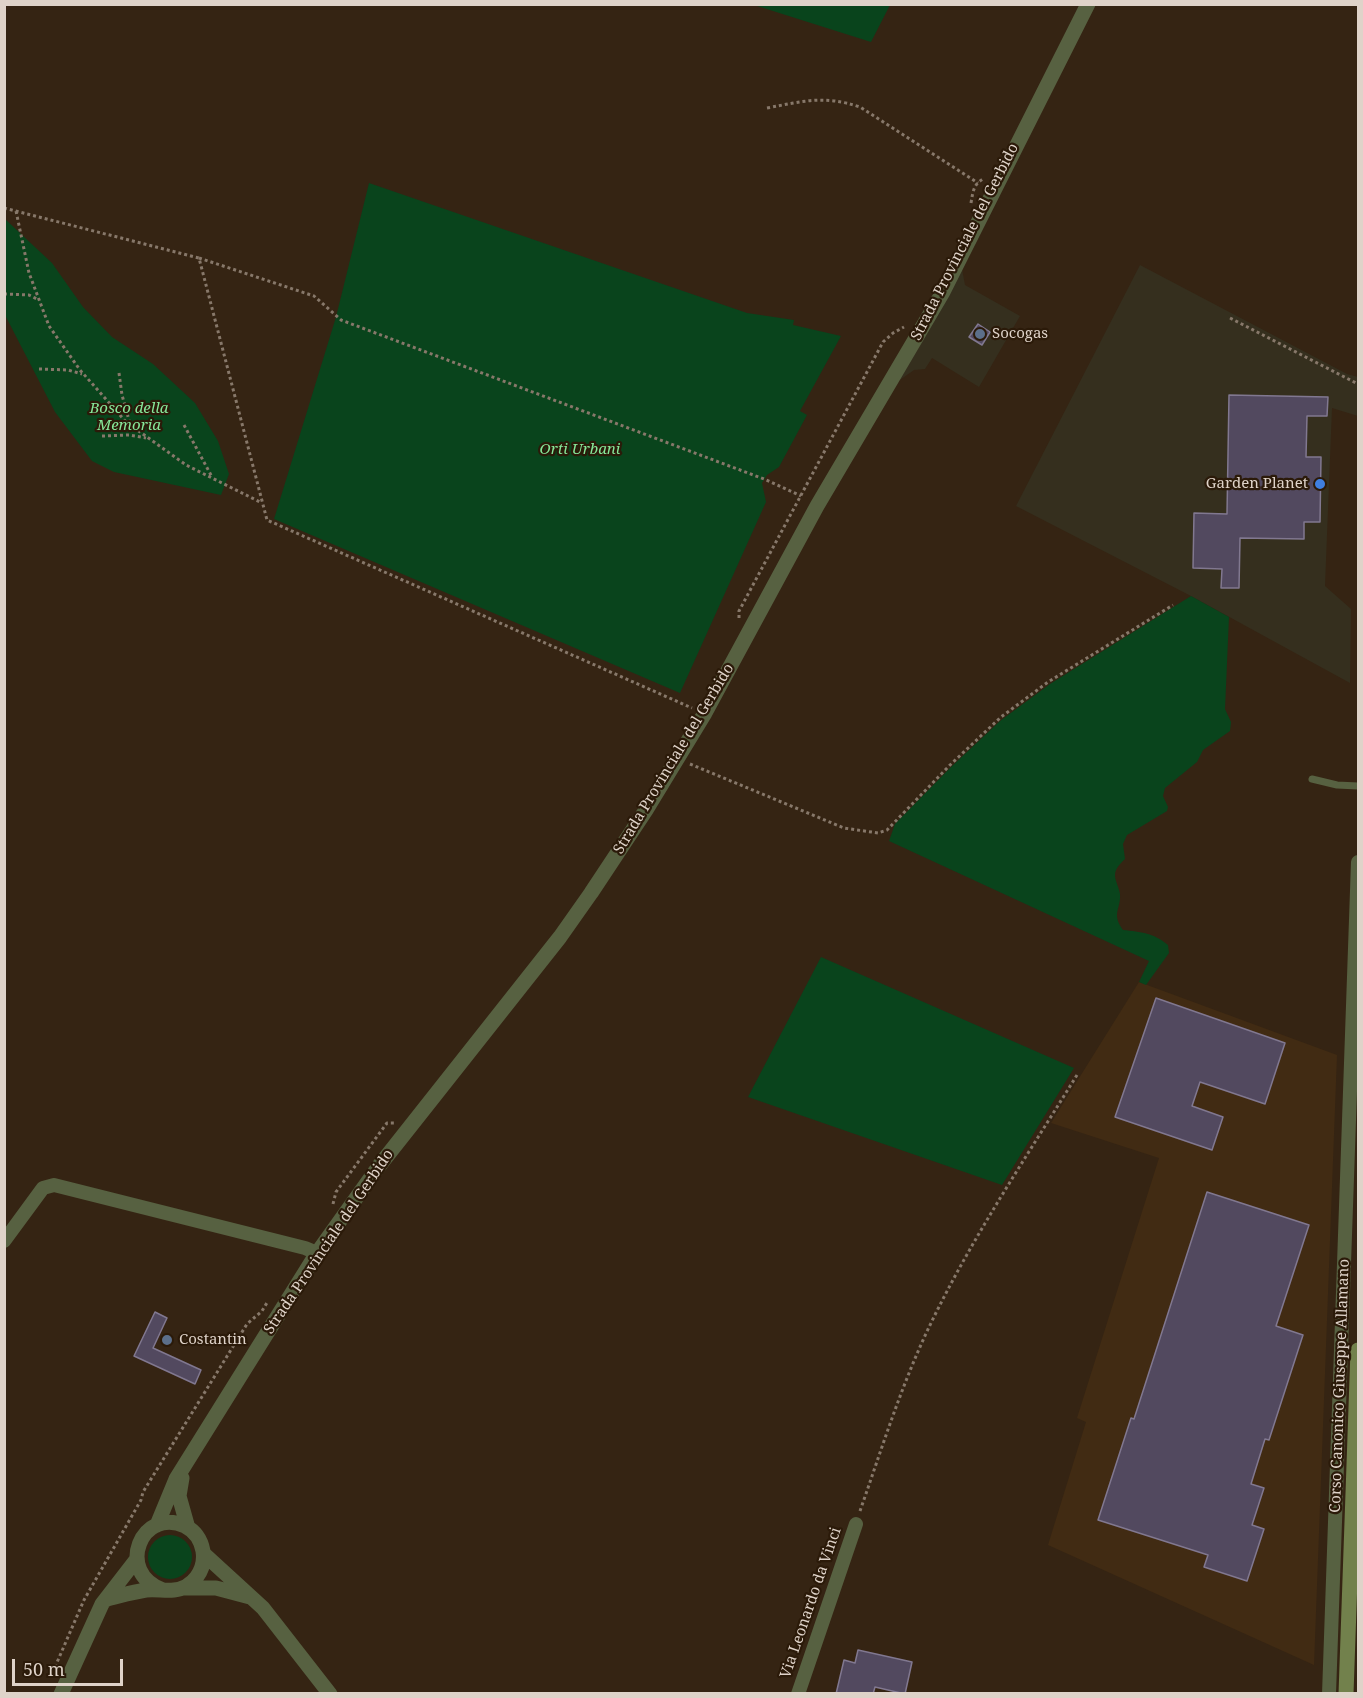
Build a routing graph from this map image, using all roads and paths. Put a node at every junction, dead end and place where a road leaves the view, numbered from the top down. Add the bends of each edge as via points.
1 (1088, 4) edge
2 (767, 108) dead end
3 (984, 178) dead end
4 (977, 182) junction
5 (992, 192) junction
6 (4, 208) edge
7 (968, 210) dead end
8 (16, 211) junction
9 (198, 258) junction
10 (4, 294) edge
11 (39, 300) junction
12 (1230, 318) dead end
13 (907, 326) dead end
14 (39, 369) dead end
15 (119, 374) dead end
16 (84, 375) junction
17 (1359, 384) edge
18 (184, 425) dead end
19 (131, 426) junction
20 (102, 436) dead end
21 (148, 438) junction
22 (213, 478) junction
23 (801, 496) junction
24 (262, 503) junction
25 (1173, 605) dead end
26 (739, 619) dead end
27 (694, 708) dead end
28 (679, 756) junction
29 (1312, 778) dead end
30 (1359, 786) edge
31 (1359, 862) edge
32 (1077, 1075) dead end
33 (398, 1123) dead end
34 (331, 1212) dead end
35 (4, 1241) edge
36 (317, 1253) junction
37 (272, 1297) dead end
38 (1359, 1350) edge
39 (184, 1466) junction
40 (856, 1524) joint
41 (157, 1525) junction
42 (188, 1528) junction
43 (204, 1554) junction
44 (136, 1560) junction
45 (183, 1588) junction
46 (163, 1590) junction
47 (250, 1597) junction
48 (106, 1599) junction
49 (52, 1674) dead end
50 (61, 1694) edge
51 (330, 1694) edge
52 (798, 1694) edge
53 (1329, 1694) edge
54 (1346, 1694) edge

1 - 5 street, Strada Provinciale del Gerbido
2 - 4 path via 812,99 860,107
3 - 4 path
4 - 5 path
4 - 7 path
5 - 28 street, Strada Provinciale del Gerbido via 943,292 816,506
6 - 8 path
8 - 9 path
8 - 11 path
9 - 23 path via 314,296 341,320
9 - 24 path
10 - 11 path via 28,295
11 - 16 path via 49,326
12 - 17 path
13 - 23 path via 883,342
14 - 16 path
15 - 19 path
16 - 19 path
18 - 22 path
19 - 21 path
20 - 21 path
21 - 22 path via 186,465
22 - 24 path
23 - 26 path via 739,611
24 - 27 path via 267,520
25 - 28 path via 1048,682 1001,717 887,830 878,833 844,828 696,767
28 - 36 street, Strada Provinciale del Gerbido via 566,928 379,1166
29 - 30 lane
31 - 53 street, Corso Canonico Giuseppe Allamano
32 - 40 path via 981,1230 930,1326
33 - 34 path via 387,1123 336,1192
35 - 36 street via 43,1188 54,1185
36 - 39 street, Strada Provinciale del Gerbido
37 - 49 path via 247,1324 142,1492 84,1600
38 - 54 main road, Corso Canonico Giuseppe Allamano
39 - 41 street, Strada Provinciale del Gerbido
39 - 42 street, Strada Provinciale del Gerbido via 179,1496
40 - 52 street, Via Leonardo da Vinci
41 - 42 street via 178,1524
41 - 44 street, Strada Provinciale del Gerbido via 141,1539
42 - 43 street, Strada Provinciale del Gerbido via 196,1534
43 - 45 street via 199,1574
43 - 47 street, Strada Provinciale del Gerbido
44 - 46 street via 145,1580
44 - 48 street, Strada Provinciale del Gerbido
45 - 46 street
45 - 47 street via 216,1588
46 - 48 street
47 - 51 street, Strada Provinciale del Gerbido via 263,1608
48 - 50 street, Strada Provinciale del Gerbido

